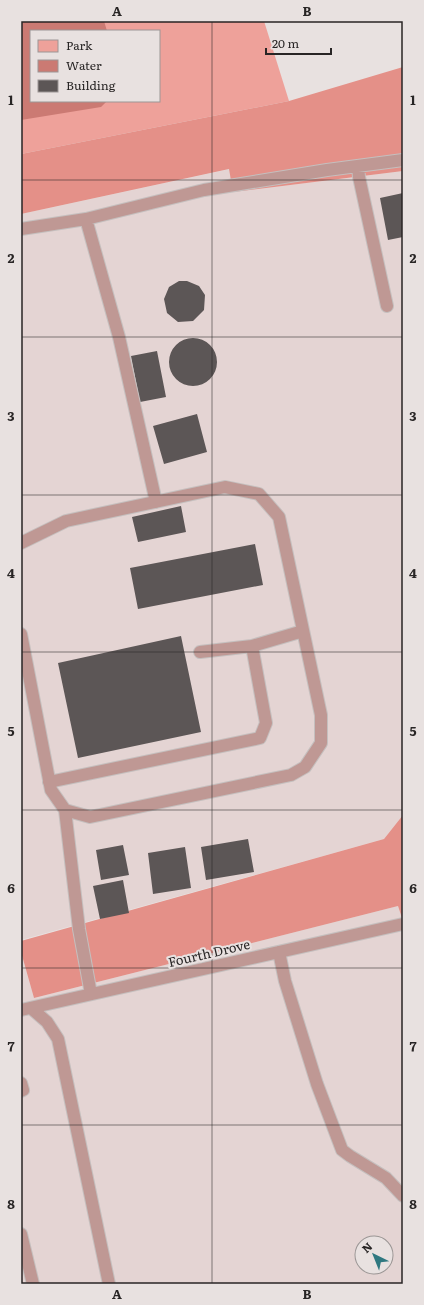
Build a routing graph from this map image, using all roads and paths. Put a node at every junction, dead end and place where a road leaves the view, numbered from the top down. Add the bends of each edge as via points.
1 (403, 160) edge
2 (358, 166) junction
3 (86, 219) junction
4 (21, 229) edge
5 (387, 306) dead end
6 (156, 502) junction
7 (21, 544) edge
8 (303, 631) junction
9 (21, 634) edge
10 (252, 646) junction
11 (200, 652) dead end
12 (49, 782) junction
13 (65, 810) junction
14 (403, 924) edge
15 (278, 952) junction
16 (91, 994) junction
17 (26, 1009) edge
18 (21, 1083) edge
19 (21, 1091) edge
20 (403, 1196) edge
21 (21, 1234) edge
22 (33, 1284) edge
23 (109, 1284) edge

1 - 2 lane
2 - 3 lane via 204,190
2 - 5 lane
3 - 4 lane
3 - 6 lane via 119,337
6 - 7 lane via 66,521
6 - 8 lane via 225,487 259,494 279,517
8 - 10 lane
8 - 13 lane via 322,716 321,743 305,767 291,775 90,817
9 - 12 lane
10 - 11 lane
10 - 12 lane via 266,723 260,738
12 - 13 lane via 51,790
13 - 16 lane via 79,929
14 - 15 lane, Fourth Drove
15 - 16 lane, Fourth Drove
15 - 20 lane via 317,1084 342,1150 386,1178
16 - 17 lane, Fourth Drove
17 - 23 lane via 47,1022 58,1039
18 - 19 lane
21 - 22 lane

